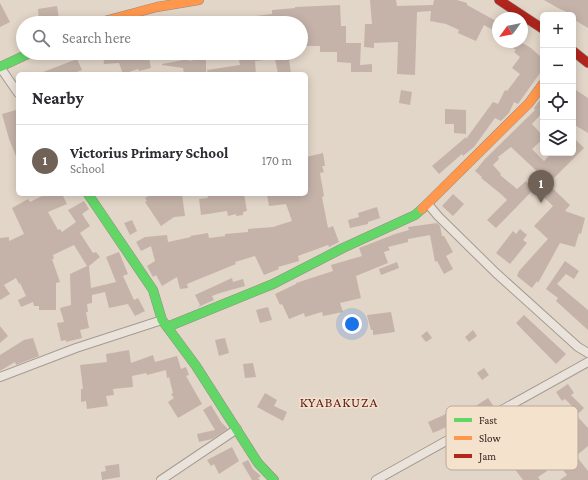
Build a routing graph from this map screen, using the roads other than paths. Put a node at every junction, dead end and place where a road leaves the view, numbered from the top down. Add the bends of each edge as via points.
1 (199, 0) edge
2 (499, 0) edge
3 (123, 16) edge
4 (540, 27) edge
5 (576, 53) edge
6 (16, 60) edge
7 (588, 63) edge
8 (0, 67) edge
9 (540, 88) edge
10 (16, 90) edge
11 (89, 196) edge
12 (428, 204) junction
13 (164, 323) junction
14 (588, 353) edge
15 (588, 362) edge
16 (0, 377) edge
17 (509, 406) edge
18 (238, 429) junction
19 (446, 441) edge
20 (161, 480) edge
21 (274, 480) edge
22 (376, 480) edge

1 - 3 main road
2 - 4 main road
5 - 7 main road
6 - 8 main road
8 - 10 street
9 - 12 main road via 502,131
11 - 13 main road via 153,290
12 - 13 main road via 415,215 273,284
12 - 14 street via 496,273 578,347
13 - 16 street via 76,348
13 - 18 main road
15 - 17 street
18 - 20 street
18 - 21 main road via 258,463
19 - 22 street

